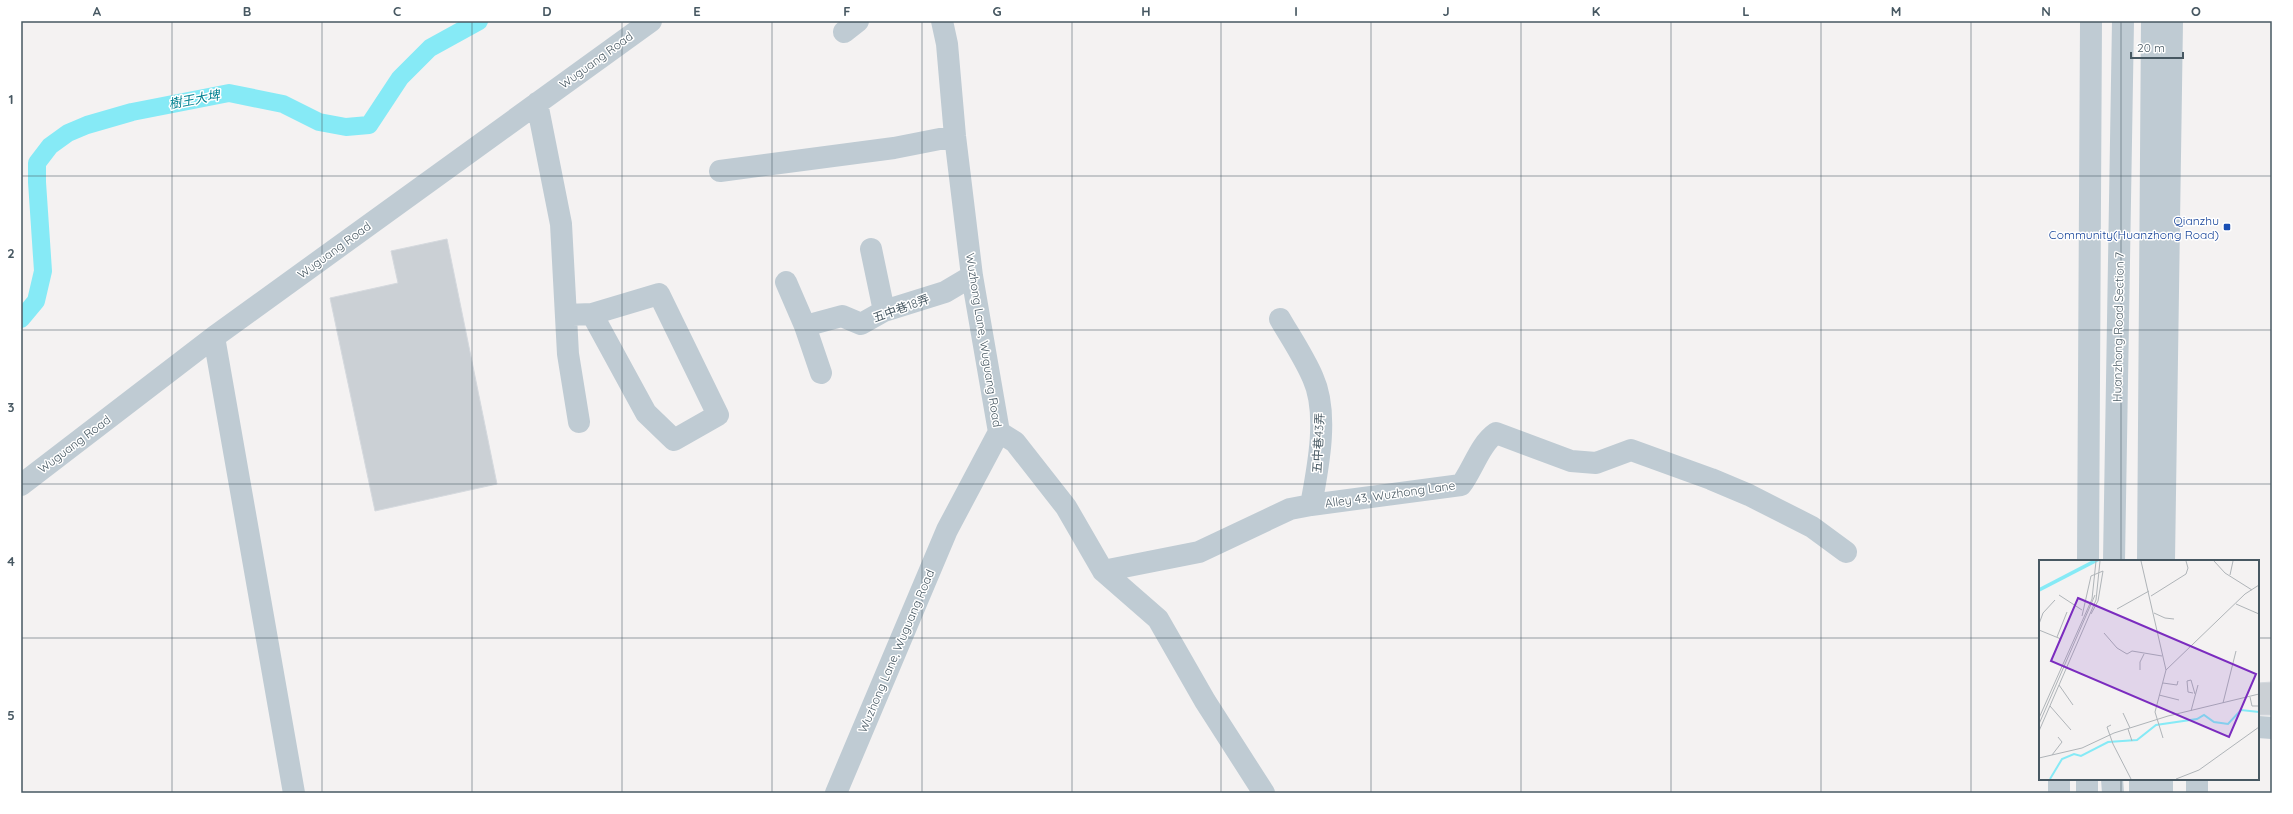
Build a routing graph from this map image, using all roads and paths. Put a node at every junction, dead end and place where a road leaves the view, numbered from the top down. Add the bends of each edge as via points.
1 (651, 21) edge
2 (942, 21) edge
3 (2091, 21) edge
4 (2123, 21) edge
5 (2152, 21) edge
6 (2172, 21) edge
7 (537, 103) junction
8 (954, 136) junction
9 (720, 171) dead end
10 (871, 249) dead end
11 (972, 276) junction
12 (786, 282) dead end
13 (884, 312) junction
14 (592, 314) junction
15 (566, 315) junction
16 (1280, 319) dead end
17 (805, 326) junction
18 (214, 337) junction
19 (820, 373) dead end
20 (579, 422) dead end
21 (999, 432) junction
22 (21, 485) edge
23 (1311, 505) junction
24 (1846, 552) dead end
25 (2088, 560) edge
26 (2114, 560) edge
27 (2148, 560) edge
28 (2164, 560) edge
29 (1103, 571) junction
30 (2259, 727) edge
31 (2272, 728) edge
32 (2059, 780) edge
33 (2087, 780) edge
34 (2112, 780) edge
35 (2140, 780) edge
36 (2162, 780) edge
37 (2197, 780) edge
38 (294, 793) edge
39 (836, 793) edge
40 (1264, 793) edge
41 (2059, 793) edge
42 (2087, 793) edge
43 (2113, 793) edge
44 (2140, 793) edge
45 (2162, 793) edge
46 (2198, 793) edge

1 - 7 street, Wuguang Road
2 - 8 street, Wuzhong Lane, Wuguang Road via 947,44
3 - 25 street
4 - 26 street, Huanzhong Road Section 7
5 - 27 street
6 - 28 street
7 - 15 street via 561,224
7 - 18 street, Wuguang Road
8 - 9 street via 894,148
8 - 11 street, Wuzhong Lane, Wuguang Road
10 - 13 street
11 - 13 street, 五中巷18弄 via 945,292
11 - 21 street, Wuzhong Lane, Wuguang Road
12 - 17 street
13 - 17 street, 五中巷18弄 via 861,324 842,316
14 - 14 street via 646,413 674,440 718,415 659,294
14 - 15 street
15 - 20 street via 568,354
16 - 23 street, 五中巷43弄 via 1313,378 1319,402 1321,422 1318,471
17 - 19 street
18 - 22 street, Wuguang Road
18 - 38 street
21 - 29 street via 1015,442 1066,506
21 - 39 street, Wuzhong Lane, Wuguang Road via 947,530
23 - 24 street, Alley 43, Wuzhong Lane via 1461,485 1489,438 1496,433 1571,461 1596,463 1631,450 1749,495 1812,527
23 - 29 street, Alley 43, Wuzhong Lane via 1290,509 1199,552
29 - 40 street via 1158,619 1205,701
30 - 31 street
32 - 41 street
33 - 42 street
34 - 43 street
35 - 44 street
36 - 45 street
37 - 46 street

